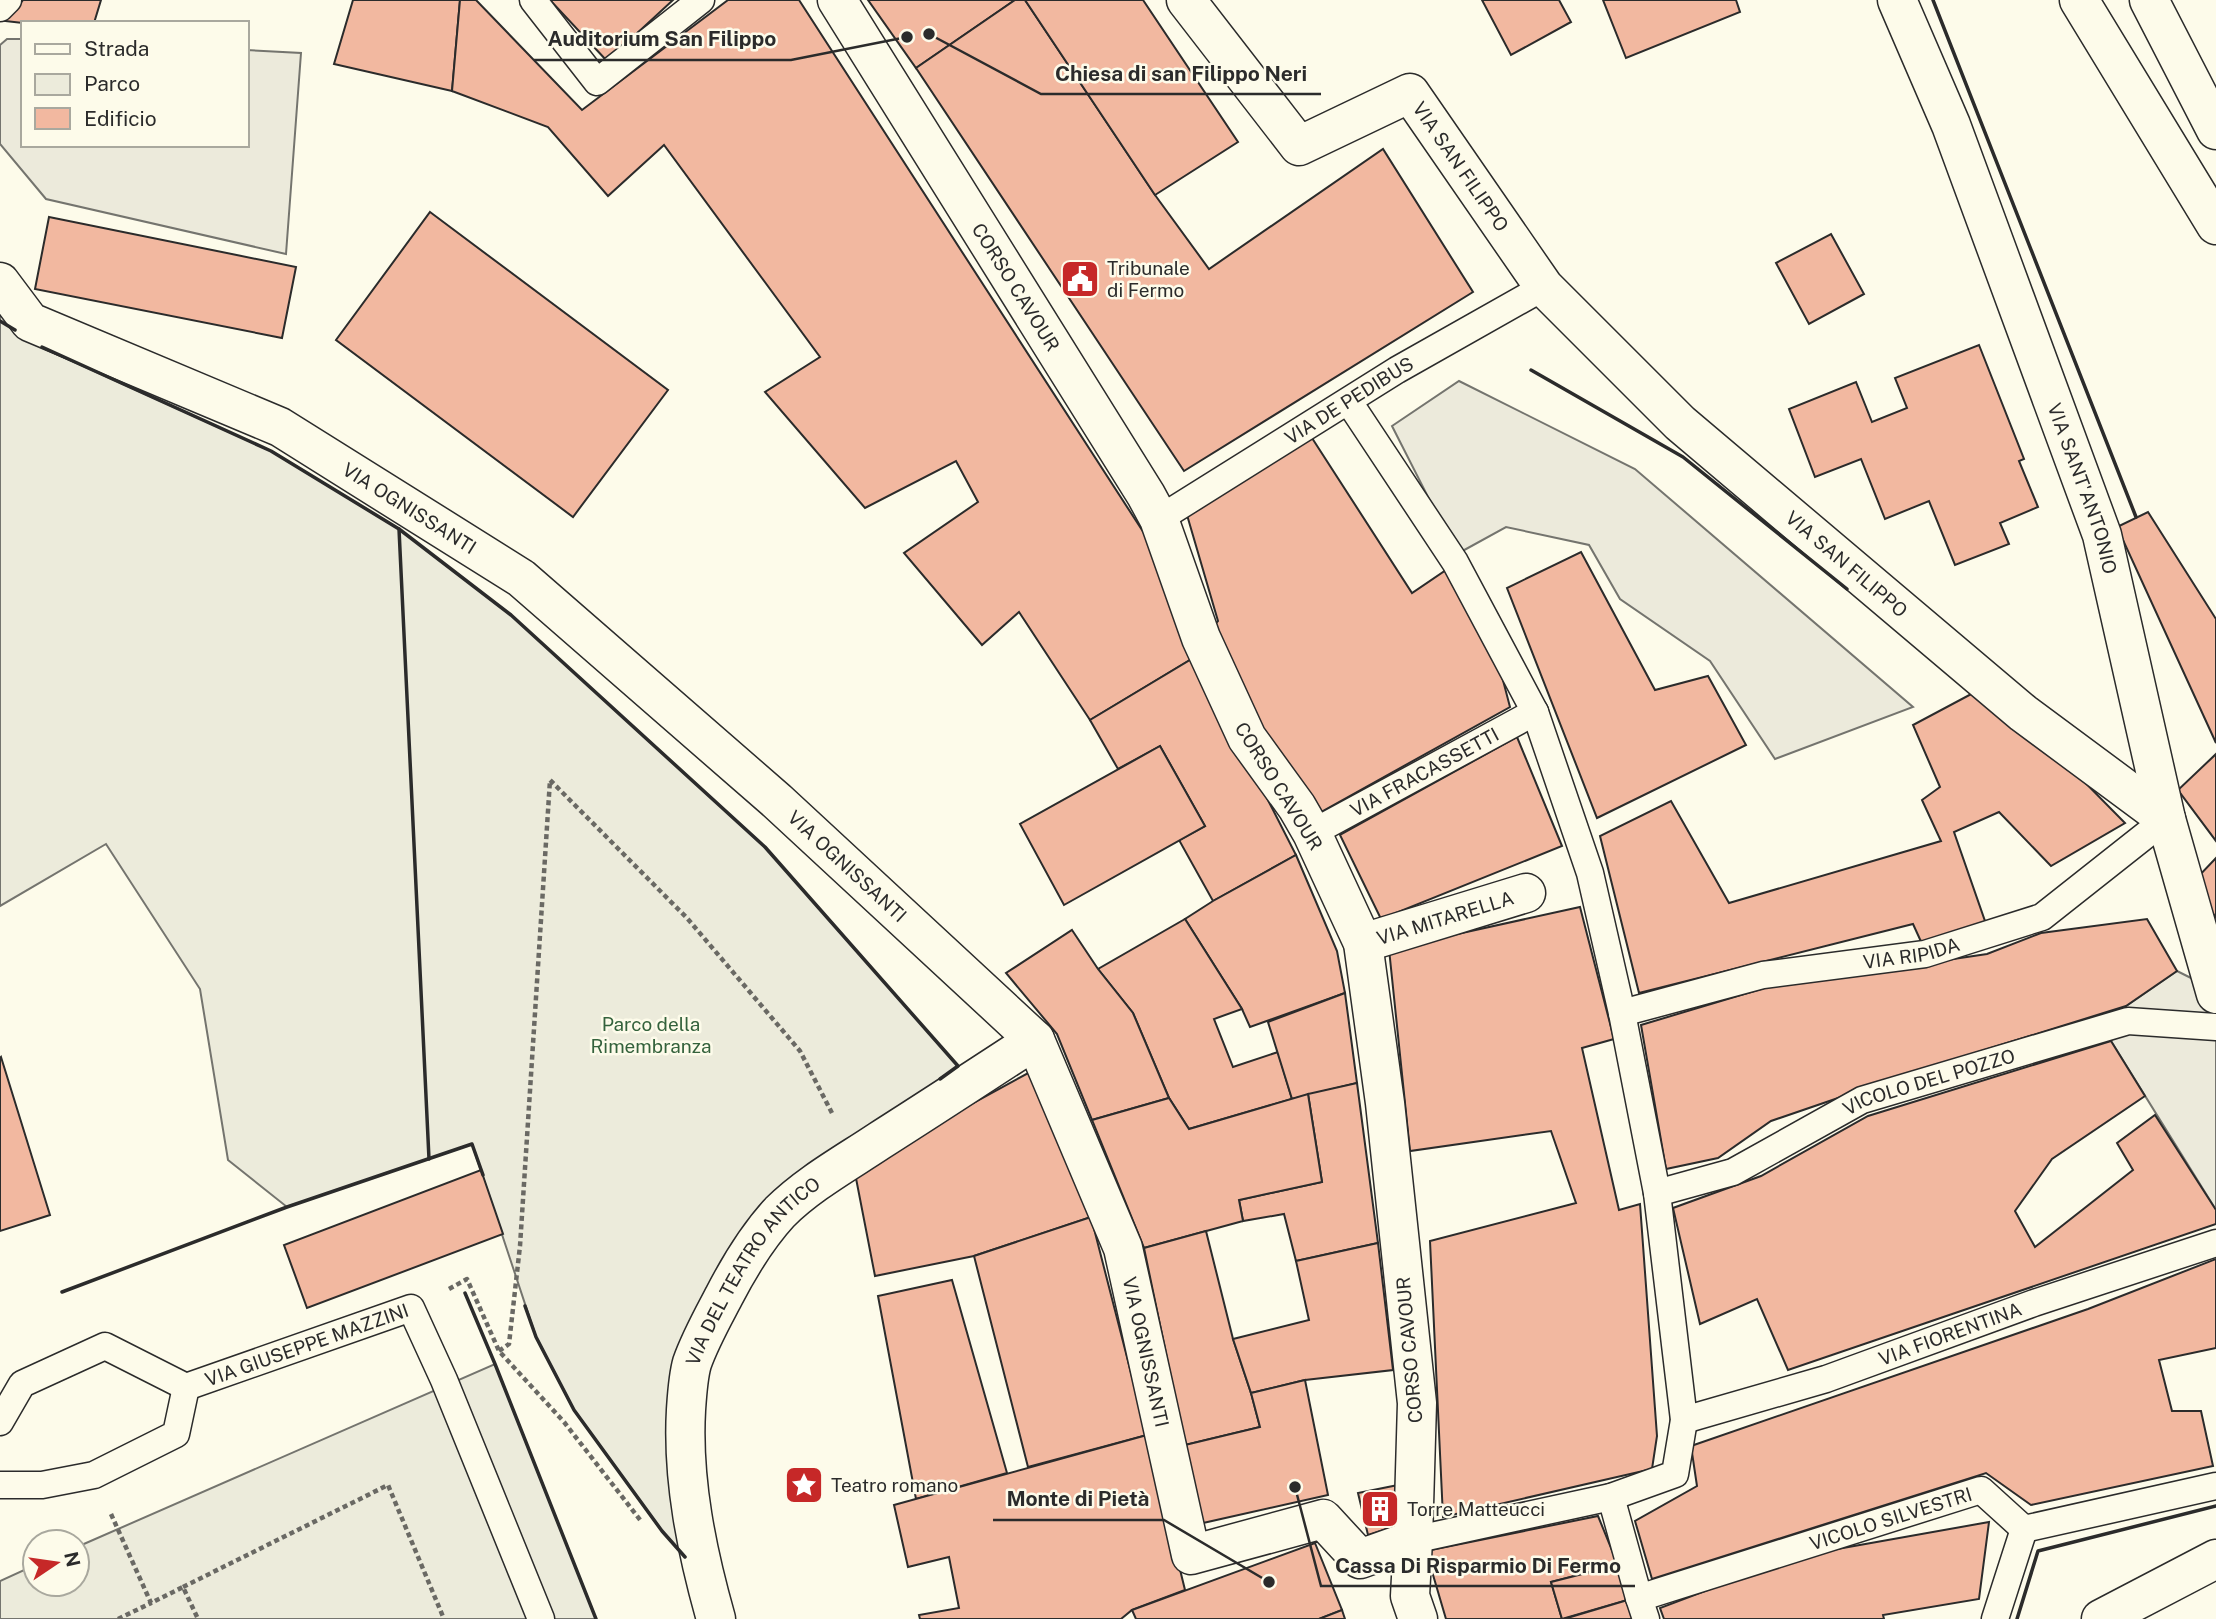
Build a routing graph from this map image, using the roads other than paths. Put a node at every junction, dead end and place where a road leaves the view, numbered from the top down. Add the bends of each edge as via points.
1 (8, 0) edge
2 (533, 0) edge
3 (701, 0) edge
4 (837, 0) edge
5 (1186, 0) edge
6 (1897, 0) edge
7 (2079, 0) edge
8 (2149, 0) edge
9 (0, 8) edge
10 (2216, 131) edge
11 (2216, 225) edge
12 (0, 282) edge
13 (1544, 287) junction
14 (1349, 402) junction
15 (1158, 519) junction
16 (1535, 712) junction
17 (2166, 819) junction
18 (1312, 833) junction
19 (1526, 893) dead end
20 (1363, 943) junction
21 (2216, 994) edge
22 (1622, 1013) junction
23 (2216, 1027) edge
24 (1035, 1040) junction
25 (1657, 1193) junction
26 (2216, 1243) edge
27 (186, 1387) junction
28 (1684, 1420) junction
29 (0, 1422) edge
30 (0, 1485) edge
31 (2216, 1486) edge
32 (1611, 1497) junction
33 (2024, 1529) junction
34 (1413, 1540) junction
35 (2216, 1559) edge
36 (1643, 1609) edge
37 (541, 1619) edge
38 (716, 1619) edge
39 (1418, 1619) edge
40 (1995, 1619) edge
41 (2101, 1619) edge

1 - 9 lane
2 - 3 lane via 597,82
4 - 15 street, CORSO CAVOUR
5 - 13 street, VIA SAN FILIPPO via 1298,146 1410,93
6 - 17 street, VIA SANT'ANTONIO via 1951,125 2102,535
7 - 11 street
8 - 10 street
12 - 24 street, VIA OGNISSANTI via 30,322 280,427 521,578 777,800
13 - 14 lane, VIA DE PEDIBUS
13 - 17 street, VIA SAN FILIPPO via 1690,432 2023,713
14 - 15 lane, VIA DE PEDIBUS
14 - 16 lane via 1455,562
15 - 18 street, CORSO CAVOUR via 1201,638 1247,738
16 - 18 lane, VIA FRACASSETTI
16 - 22 lane via 1590,873
17 - 21 street, VIA SANT'ANTONIO
17 - 22 lane, VIA RIPIDA via 2042,917 1924,954 1763,975
18 - 20 street, CORSO CAVOUR
19 - 20 street, VIA MITARELLA
20 - 34 street, CORSO CAVOUR via 1417,1403
22 - 25 lane
23 - 25 lane, VICOLO DEL POZZO via 2114,1024 1862,1100 1733,1172
24 - 34 street, VIA OGNISSANTI via 1123,1248 1191,1555 1323,1519 1360,1559
24 - 38 street, VIA DEL TEATRO ANTICO via 818,1182 781,1212 733,1279 692,1363 687,1396 687,1473
25 - 28 lane
26 - 28 lane, VIA FIORENTINA via 1826,1379
27 - 29 lane via 105,1346 22,1384
27 - 30 lane, VIA GIUSEPPE MAZZINI via 176,1434 94,1475 42,1485
27 - 37 lane, VIA GIUSEPPE MAZZINI via 411,1308
28 - 32 lane via 1675,1474
31 - 33 lane
32 - 34 lane
32 - 36 lane
33 - 36 lane, VICOLO SILVESTRI via 1981,1490
33 - 40 lane
34 - 39 street, CORSO CAVOUR via 1410,1596
35 - 41 street

